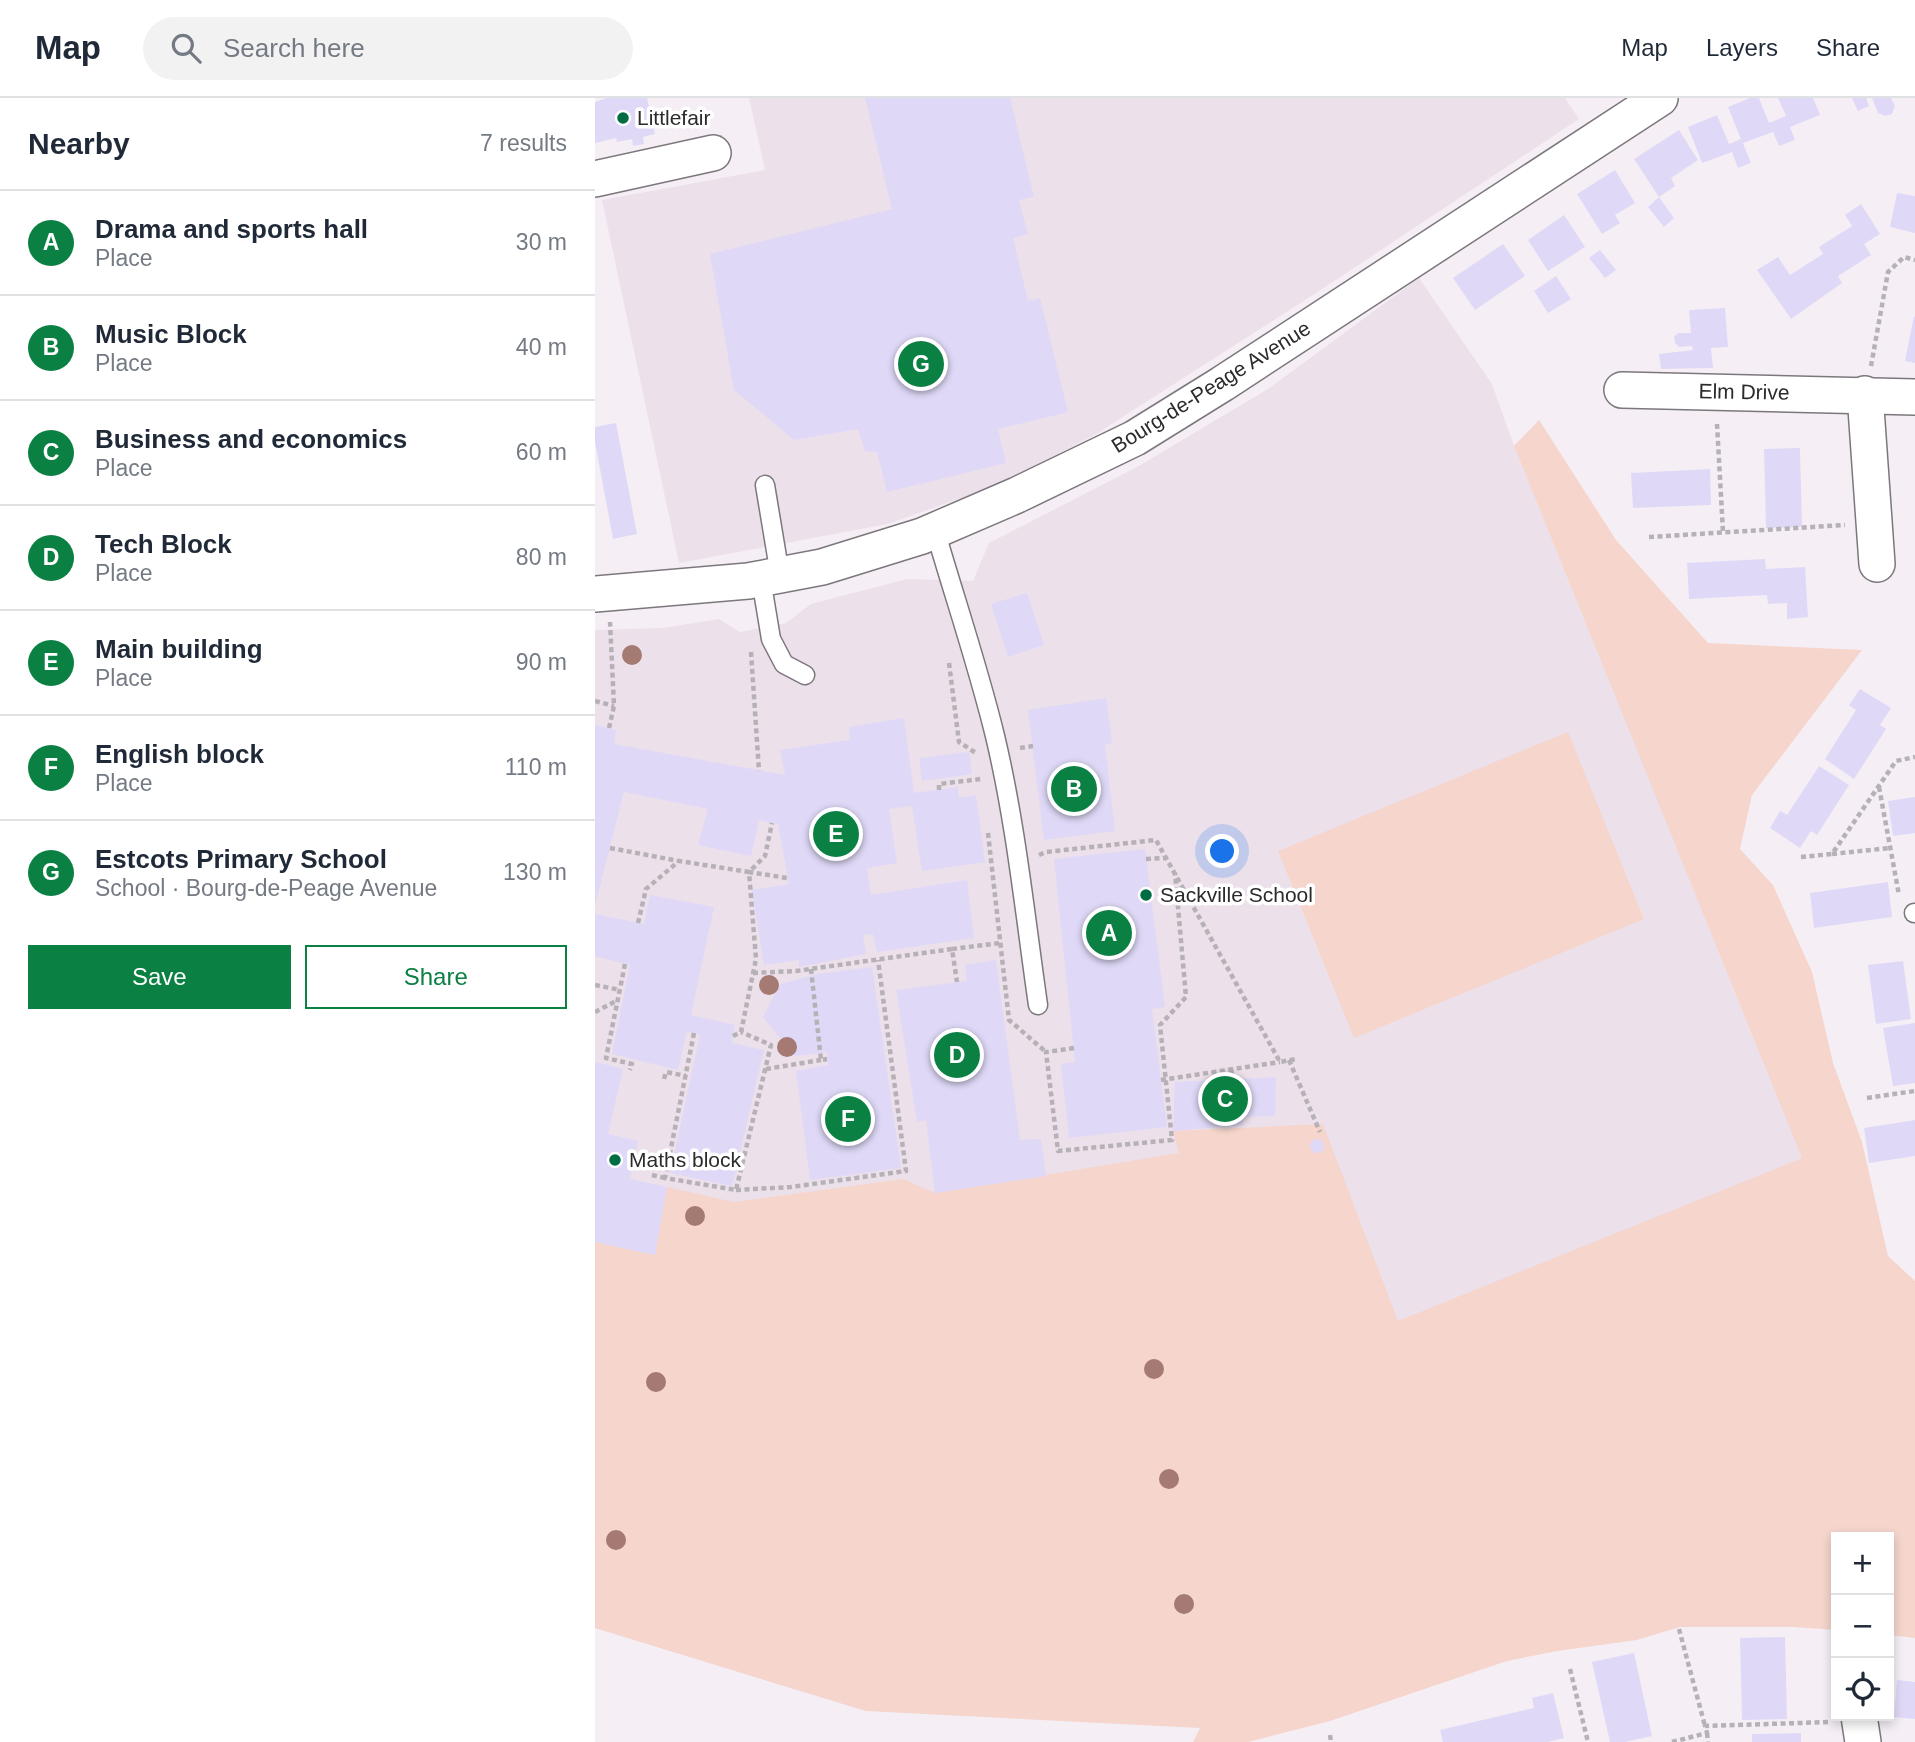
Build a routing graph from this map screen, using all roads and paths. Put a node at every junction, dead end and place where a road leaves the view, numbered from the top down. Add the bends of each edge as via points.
1 (1660, 98) edge
2 (713, 153) dead end
3 (595, 179) edge
4 (1915, 260) edge
5 (1622, 390) dead end
6 (1715, 392) junction
7 (1865, 394) junction
8 (1915, 397) edge
9 (765, 485) dead end
10 (1874, 523) junction
11 (935, 530) junction
12 (1723, 532) junction
13 (1649, 537) dead end
14 (1877, 564) dead end
15 (771, 577) junction
16 (604, 593) edge
17 (750, 644) dead end
18 (948, 661) dead end
19 (804, 675) dead end
20 (595, 701) edge
21 (614, 706) junction
22 (609, 728) dead end
23 (1033, 746) dead end
24 (1020, 748) dead end
25 (979, 755) dead end
26 (1915, 757) edge
27 (759, 771) dead end
28 (981, 772) dead end
29 (1879, 786) junction
30 (939, 790) dead end
31 (986, 819) dead end
32 (772, 823) dead end
33 (610, 848) dead end
34 (1891, 848) junction
35 (1832, 854) junction
36 (1801, 857) dead end
37 (1166, 858) junction
38 (1146, 859) dead end
39 (680, 861) junction
40 (1018, 863) junction
41 (749, 872) junction
42 (992, 873) junction
43 (1175, 873) junction
44 (787, 878) dead end
45 (1914, 913) edge
46 (638, 923) dead end
47 (952, 950) junction
48 (878, 960) junction
49 (625, 964) dead end
50 (811, 969) junction
51 (753, 973) junction
52 (957, 982) dead end
53 (595, 985) edge
54 (620, 990) junction
55 (618, 1000) junction
56 (1038, 1005) dead end
57 (595, 1012) edge
58 (741, 1032) junction
59 (694, 1033) dead end
60 (733, 1036) dead end
61 (1074, 1048) dead end
62 (827, 1059) dead end
63 (1296, 1059) dead end
64 (821, 1060) junction
65 (1289, 1060) junction
66 (1280, 1062) junction
67 (765, 1069) junction
68 (1231, 1069) junction
69 (630, 1070) dead end
70 (686, 1076) junction
71 (664, 1079) dead end
72 (1164, 1079) junction
73 (1233, 1079) dead end
74 (1915, 1091) edge
75 (1867, 1098) dead end
76 (1320, 1132) dead end
77 (652, 1175) dead end
78 (665, 1178) junction
79 (736, 1190) junction
80 (1679, 1629) dead end
81 (1570, 1669) dead end
82 (1705, 1726) junction
83 (1860, 1726) edge
84 (1706, 1733) junction
85 (1329, 1735) dead end
86 (1331, 1742) edge
87 (1588, 1742) edge
88 (1672, 1742) edge
89 (1707, 1742) edge

1 - 11 street, Bourg-de-Peage Avenue via 1135,438
2 - 3 street
4 - 7 path via 1904,257 1888,272
5 - 6 street, Elm Drive
6 - 7 street, Elm Drive
6 - 12 path
7 - 8 street, Elm Drive
7 - 10 street
9 - 15 lane
10 - 12 path
10 - 14 street
11 - 15 street, Bourg-de-Peage Avenue
11 - 40 lane via 995,737
12 - 13 path
15 - 16 street, Bourg-de-Peage Avenue
15 - 19 lane via 771,639 784,664
16 - 21 path
17 - 27 path
18 - 25 path via 959,742
20 - 21 path
21 - 22 path
23 - 24 path
26 - 29 path via 1896,761
28 - 30 path via 982,779 939,784
29 - 34 path
29 - 35 path
31 - 42 path
32 - 41 path via 765,856
33 - 39 path
34 - 35 path
34 - 45 path via 1903,916
35 - 36 path
37 - 38 path
37 - 40 path via 1156,840 1045,852
37 - 43 path
39 - 41 path
39 - 46 path via 646,889
40 - 42 path
40 - 56 lane
41 - 44 path
41 - 51 path via 756,959
42 - 47 path via 1000,943
43 - 66 path
43 - 72 path via 1186,997 1160,1025
47 - 48 path
47 - 52 path
48 - 50 path
48 - 79 path via 906,1171
49 - 54 path
50 - 51 path
50 - 64 path
51 - 58 path
53 - 54 path
54 - 55 path
55 - 57 path
55 - 69 path via 606,1058 632,1064
58 - 60 path
58 - 67 path via 771,1045
59 - 70 path
61 - 72 path via 1046,1052 1058,1151 1171,1140
62 - 64 path
63 - 65 path
64 - 67 path
65 - 66 path
65 - 76 path
66 - 68 path
67 - 79 path
68 - 72 path
68 - 73 path
70 - 71 path via 666,1072
70 - 78 path
74 - 75 path
77 - 78 path
78 - 79 path
80 - 82 path
81 - 87 path
82 - 83 path
82 - 84 path
84 - 88 path
84 - 89 path
85 - 86 path

